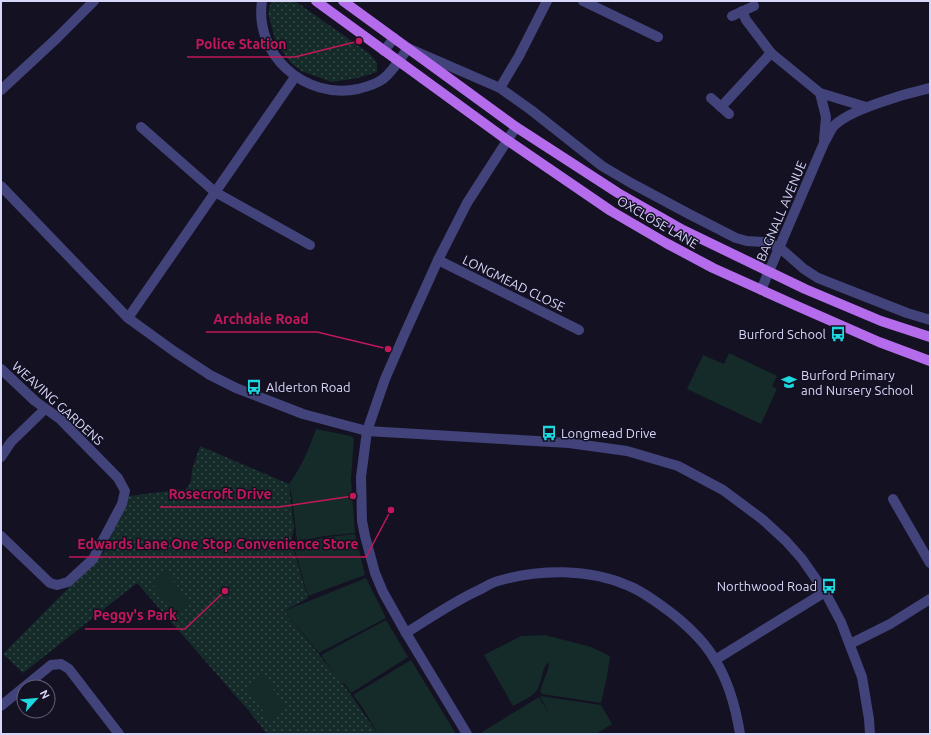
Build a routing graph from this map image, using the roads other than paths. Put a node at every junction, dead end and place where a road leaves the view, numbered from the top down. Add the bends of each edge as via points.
1 (94, 1) edge
2 (262, 1) edge
3 (316, 1) edge
4 (343, 1) edge
5 (547, 1) edge
6 (583, 1) edge
7 (754, 6) dead end
8 (742, 12) junction
9 (732, 16) dead end
10 (658, 37) dead end
11 (394, 38) junction
12 (408, 48) junction
13 (384, 50) junction
14 (771, 53) junction
15 (399, 61) junction
16 (295, 77) junction
17 (500, 88) junction
18 (930, 88) edge
19 (1, 90) edge
20 (820, 93) junction
21 (711, 98) dead end
22 (721, 107) junction
23 (866, 107) junction
24 (729, 114) dead end
25 (141, 127) dead end
26 (516, 127) junction
27 (508, 140) junction
28 (824, 143) junction
29 (1, 186) edge
30 (215, 192) junction
31 (310, 245) dead end
32 (779, 248) junction
33 (438, 260) junction
34 (768, 272) junction
35 (761, 290) junction
36 (128, 318) junction
37 (930, 320) edge
38 (579, 330) dead end
39 (930, 337) edge
40 (930, 361) edge
41 (1, 369) edge
42 (46, 409) junction
43 (367, 431) junction
44 (1, 457) edge
45 (893, 499) dead end
46 (1, 536) edge
47 (930, 563) edge
48 (825, 592) junction
49 (930, 599) edge
50 (406, 633) junction
51 (850, 644) junction
52 (715, 660) junction
53 (1, 706) edge
54 (119, 734) edge
55 (467, 734) edge
56 (740, 734) edge
57 (870, 734) edge

1 - 19 street
2 - 16 street via 261,11 268,43 284,68
3 - 13 main road, OXCLOSE LANE
4 - 11 main road, OXCLOSE LANE
5 - 17 street
6 - 10 street
7 - 8 street
8 - 9 street
8 - 14 street
11 - 12 main road, OXCLOSE LANE
11 - 13 street
12 - 15 street
12 - 17 street, OXCLOSE LANE
12 - 26 main road, OXCLOSE LANE
13 - 15 main road, OXCLOSE LANE
14 - 20 street
14 - 22 street
15 - 16 street via 382,79 367,87 349,91 314,86
15 - 27 main road, OXCLOSE LANE
16 - 30 street
17 - 32 street, OXCLOSE LANE via 602,166 631,184 736,238 763,242
18 - 23 street, BAGNALL AVENUE
20 - 23 street
20 - 28 street, BAGNALL AVENUE via 826,117
21 - 22 street
22 - 24 street
23 - 28 street, BAGNALL AVENUE via 848,115 834,126
25 - 30 street
26 - 27 street
26 - 34 main road, OXCLOSE LANE via 618,193 683,230
27 - 33 street via 467,203
27 - 35 main road, OXCLOSE LANE via 623,218 713,268
28 - 32 street, BAGNALL AVENUE
29 - 36 street
30 - 31 street
30 - 36 street
32 - 34 street, BAGNALL AVENUE
32 - 37 street, OXCLOSE LANE via 818,278
33 - 38 street, LONGMEAD CLOSE
33 - 43 street via 388,373
34 - 35 street, BAGNALL AVENUE
34 - 39 main road, OXCLOSE LANE via 843,306
35 - 40 main road, OXCLOSE LANE via 879,342
36 - 43 street via 210,375 236,388 303,414
41 - 42 street, WEAVING GARDENS
42 - 44 street via 12,442
42 - 46 street, WEAVING GARDENS via 60,419 118,478 125,491 122,504 93,559 68,582 57,585 42,577
43 - 48 street via 569,442 628,451 678,466 723,490 762,519 786,540
43 - 50 street via 361,477 362,521 382,592
45 - 47 street
48 - 51 street
48 - 52 street
49 - 51 street via 890,624
50 - 52 street via 468,595 497,581 554,572 584,574 629,586 663,606 691,629
50 - 55 street
51 - 57 street via 862,677
52 - 56 street via 727,684
53 - 54 street via 51,665 61,664 69,669

